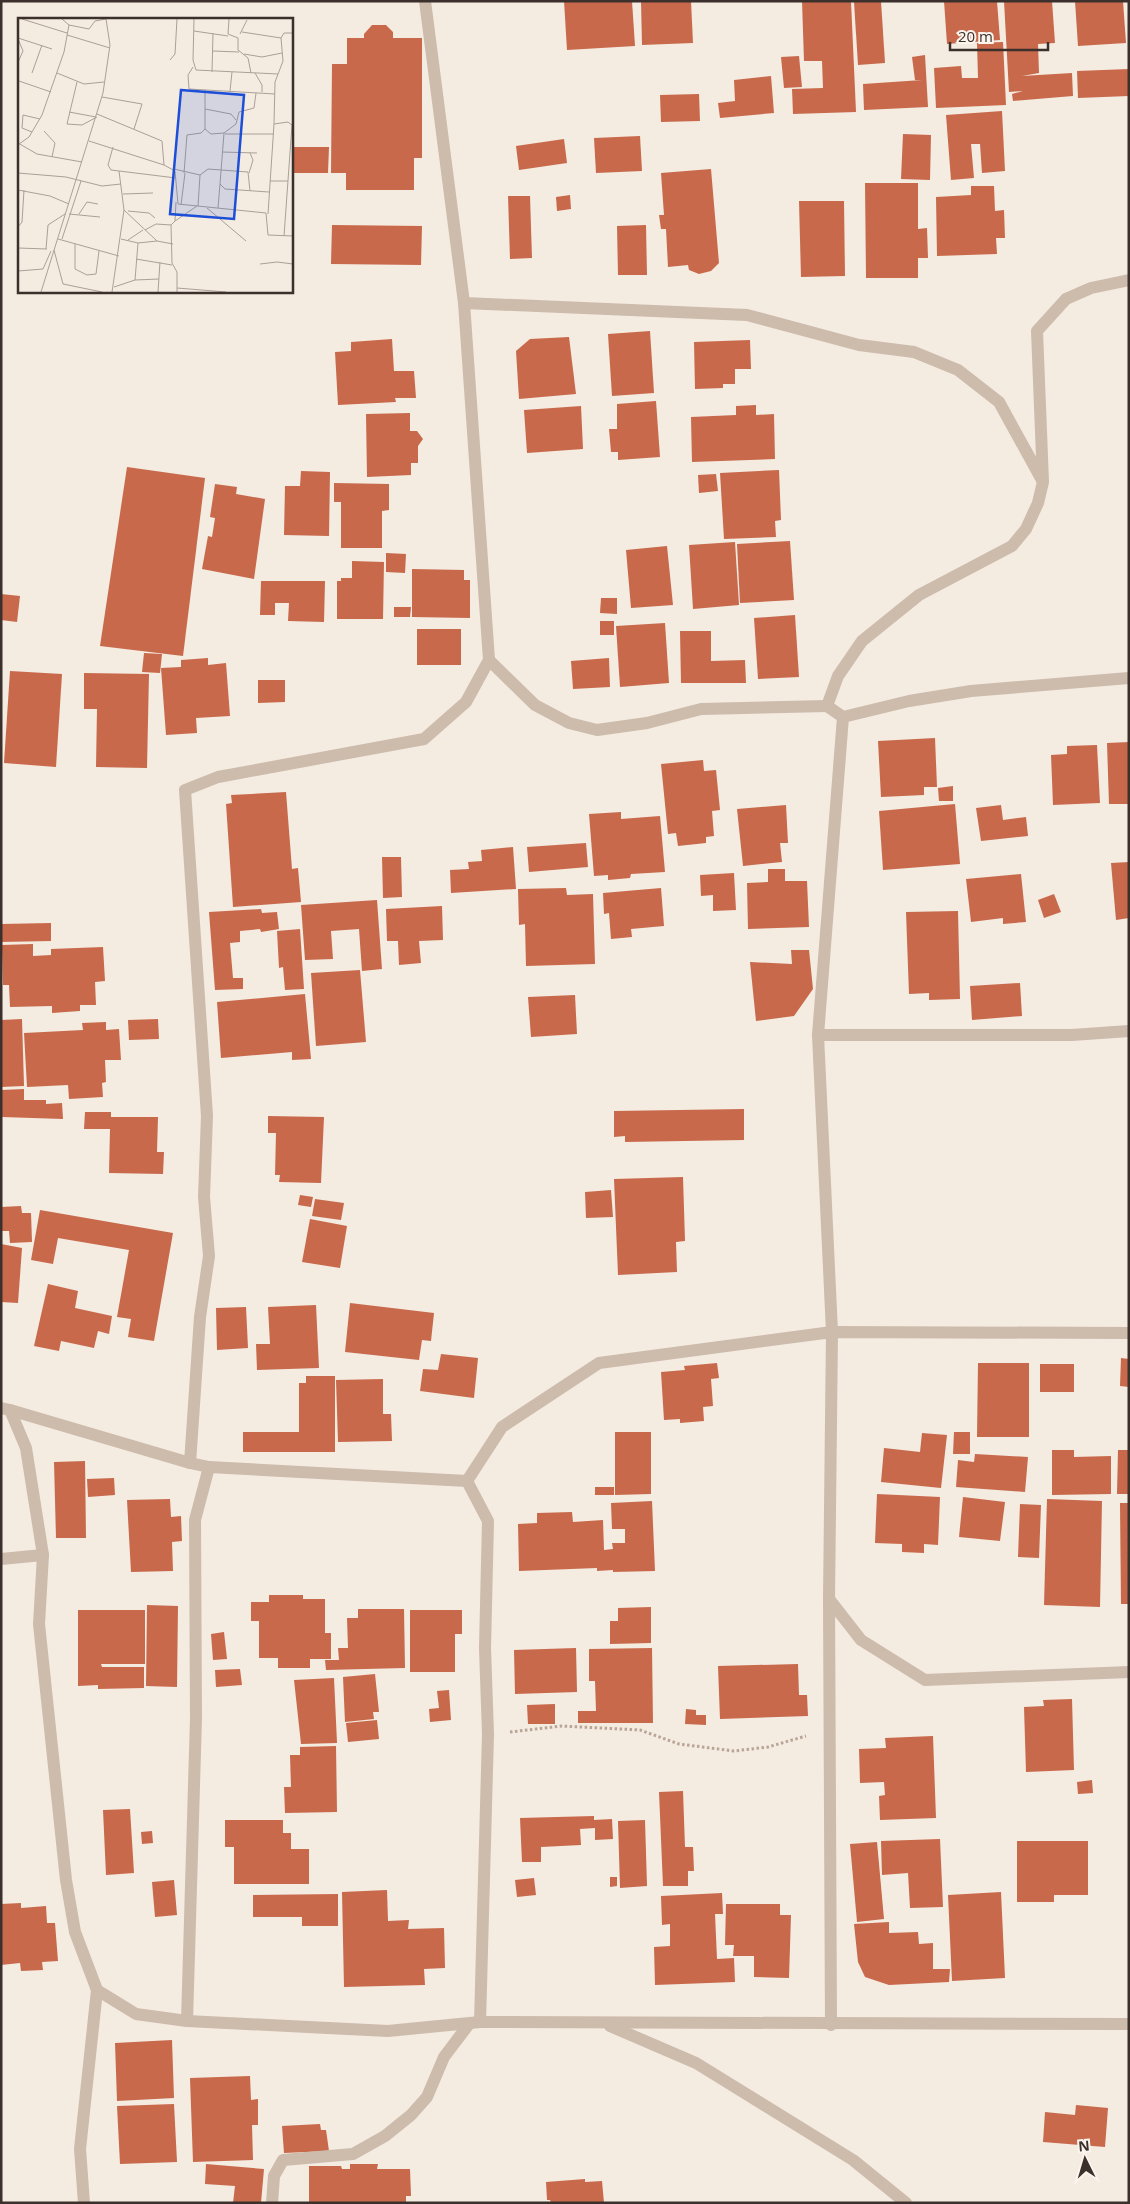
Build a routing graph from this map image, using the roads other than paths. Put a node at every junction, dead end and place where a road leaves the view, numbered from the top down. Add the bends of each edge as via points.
1 (426, 1) edge
2 (1129, 280) edge
3 (464, 303) junction
4 (1043, 482) junction
5 (489, 660) junction
6 (1129, 678) edge
7 (827, 706) junction
8 (843, 717) junction
9 (1129, 1031) edge
10 (818, 1035) junction
11 (832, 1332) junction
12 (1129, 1333) edge
13 (6, 1409) edge
14 (190, 1463) junction
15 (209, 1466) junction
16 (467, 1481) junction
17 (43, 1556) junction
18 (1, 1559) edge
19 (829, 1599) junction
20 (1129, 1672) edge
21 (97, 1990) junction
22 (187, 2021) junction
23 (475, 2023) junction
24 (606, 2024) junction
25 (1129, 2024) edge
26 (831, 2025) junction
27 (84, 2203) edge
28 (272, 2203) edge
29 (906, 2203) edge

1 - 3 street
2 - 4 street via 1091,288 1066,299 1037,331
3 - 4 street via 747,315 859,345 914,352 958,370 999,402
3 - 5 street
4 - 7 street via 1026,529 1012,546 919,595 862,641 838,676
5 - 7 street via 535,705 569,723 597,730 647,723 701,708
5 - 14 street via 466,702 424,739 218,777 185,790 207,1116 204,1197 209,1256 200,1317
6 - 8 street via 971,691 909,701
7 - 8 street
8 - 10 street
9 - 10 street via 1072,1035
10 - 11 street
11 - 12 street
11 - 16 street via 599,1363 502,1428
11 - 19 street
13 - 14 street
13 - 17 street via 26,1448
14 - 15 street
15 - 16 street
15 - 22 street via 195,1520 196,1718
16 - 23 street via 488,1521 485,1648 488,1734
17 - 18 street
17 - 21 street via 39,1624 66,1880 75,1932
19 - 20 street via 862,1640 925,1680
19 - 26 street
21 - 22 street via 136,2014
21 - 27 street via 80,2149
22 - 23 street via 388,2031
23 - 24 street
23 - 28 street via 444,2057 427,2097 411,2115 385,2136 353,2154 283,2160 274,2176
24 - 26 street
24 - 29 street via 696,2063 853,2160
25 - 26 street

